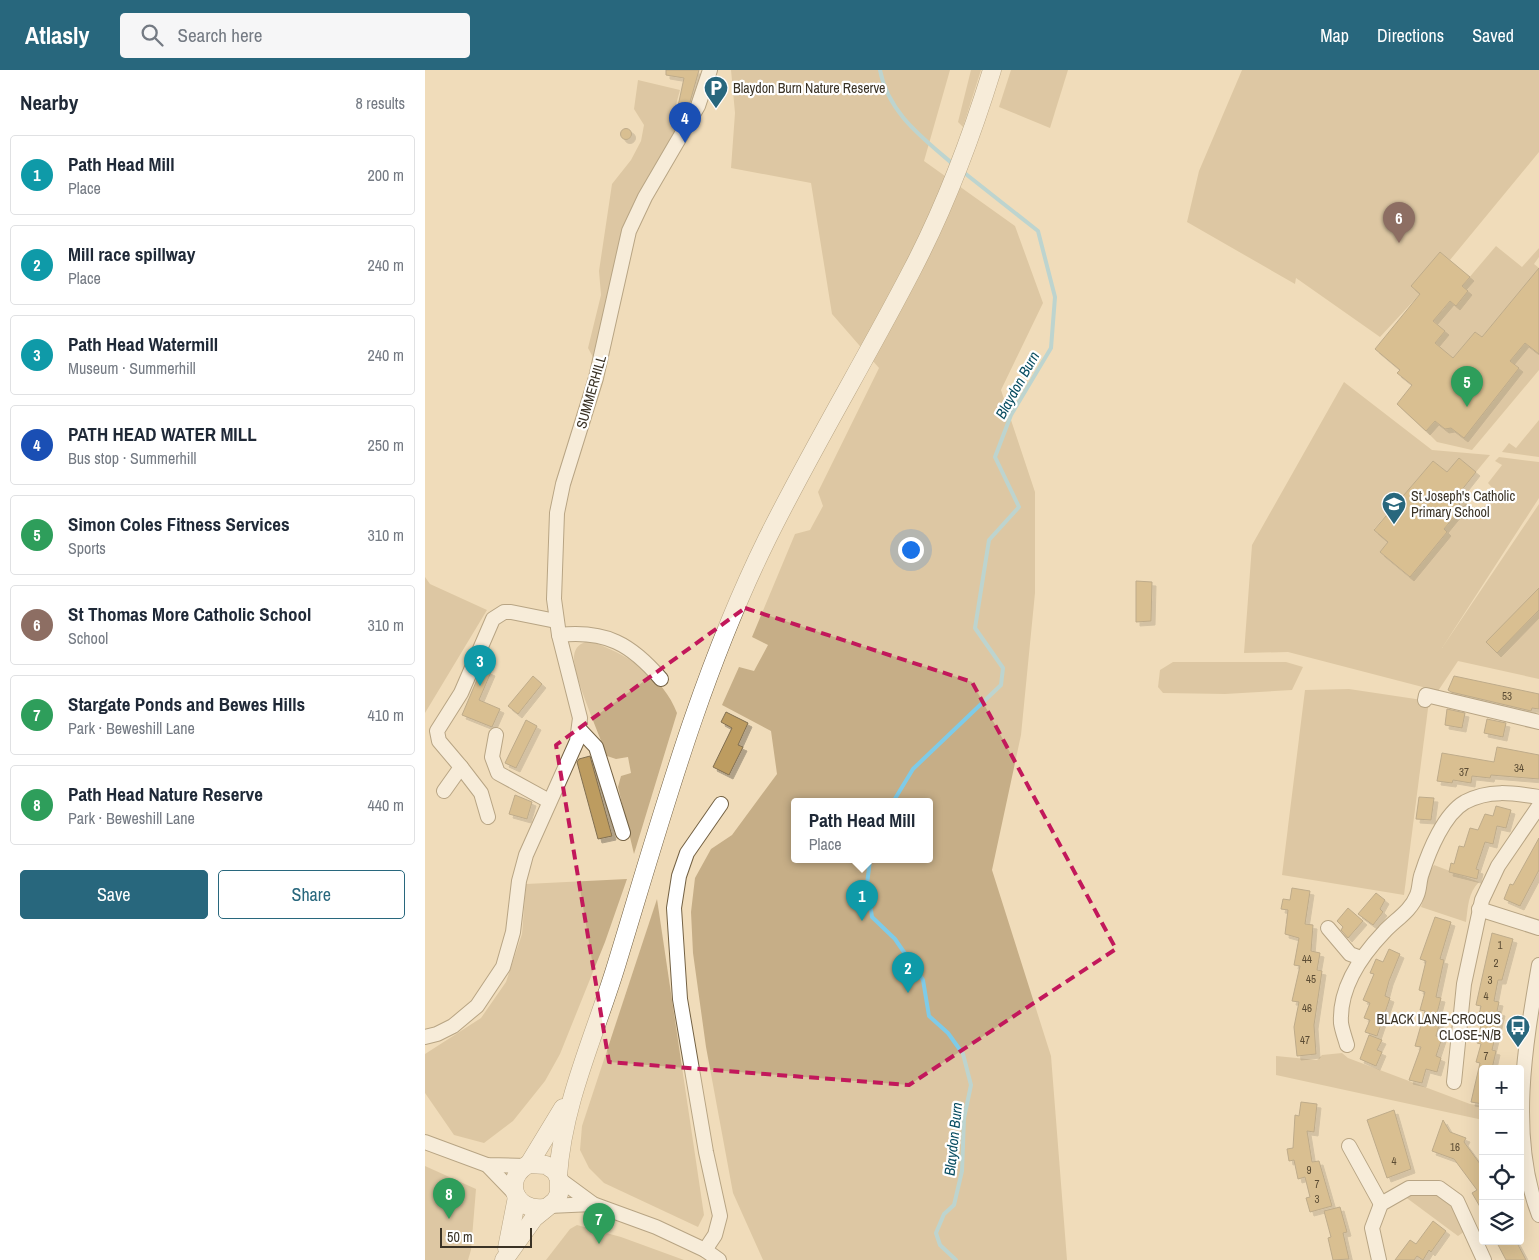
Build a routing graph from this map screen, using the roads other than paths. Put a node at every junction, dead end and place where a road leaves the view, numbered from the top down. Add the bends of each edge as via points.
1 (710, 70) edge
2 (990, 78) edge
3 (558, 628) junction
4 (661, 679) dead end
5 (1426, 698) dead end
6 (1539, 722) edge
7 (580, 730) junction
8 (496, 735) dead end
9 (461, 767) junction
10 (444, 791) dead end
11 (1539, 797) edge
12 (549, 801) junction
13 (721, 804) dead end
14 (1539, 806) edge
15 (488, 817) dead end
16 (623, 834) dead end
17 (1479, 909) junction
18 (1328, 928) dead end
19 (1539, 928) edge
20 (1361, 958) junction
21 (1539, 965) edge
22 (1537, 989) edge
23 (425, 1037) edge
24 (1347, 1045) dead end
25 (1454, 1082) dead end
26 (574, 1088) junction
27 (425, 1142) edge
28 (1349, 1146) dead end
29 (487, 1165) junction
30 (528, 1165) junction
31 (558, 1177) junction
32 (516, 1196) junction
33 (593, 1204) junction
34 (1381, 1204) junction
35 (546, 1207) junction
36 (1538, 1210) edge
37 (705, 1250) junction
38 (504, 1259) edge
39 (719, 1260) edge
40 (1379, 1260) edge
41 (1484, 1260) edge

1 - 3 street, SUMMERHILL via 698,106 629,231 596,378 557,513 553,573
2 - 26 main road via 967,145 930,234 768,538 714,657 671,785 612,982
3 - 4 street via 615,640 647,662
3 - 7 street, SUMMERHILL via 578,705
3 - 9 street via 511,612 493,618 461,693 437,731 439,741
5 - 6 street
7 - 12 street
7 - 16 street via 596,747 609,772
8 - 12 street via 492,757 498,773
9 - 10 street
9 - 15 street via 481,793
11 - 20 street via 1493,792 1464,803 1443,824 1429,853 1417,896
12 - 23 street via 526,856 509,949 496,979 467,1016 437,1034
13 - 37 street via 687,853 674,908 681,999 720,1216 715,1235
14 - 17 street via 1498,866
17 - 19 street
17 - 25 street via 1464,984
18 - 20 street via 1350,954
20 - 24 street via 1351,975 1343,1002 1341,1023
21 - 22 street
22 - 36 street via 1524,1070 1523,1149
26 - 30 main road via 547,1139
26 - 31 main road via 559,1157
27 - 29 street
28 - 34 street
29 - 30 street
29 - 32 street
30 - 31 main road via 546,1165
30 - 32 main road via 517,1175
31 - 33 street
31 - 35 main road via 559,1194
32 - 35 main road via 528,1208
32 - 38 main road
33 - 35 street
33 - 37 street via 656,1227
34 - 40 street via 1372,1228
34 - 41 street via 1409,1188 1439,1188 1457,1201
35 - 38 main road
37 - 39 street

